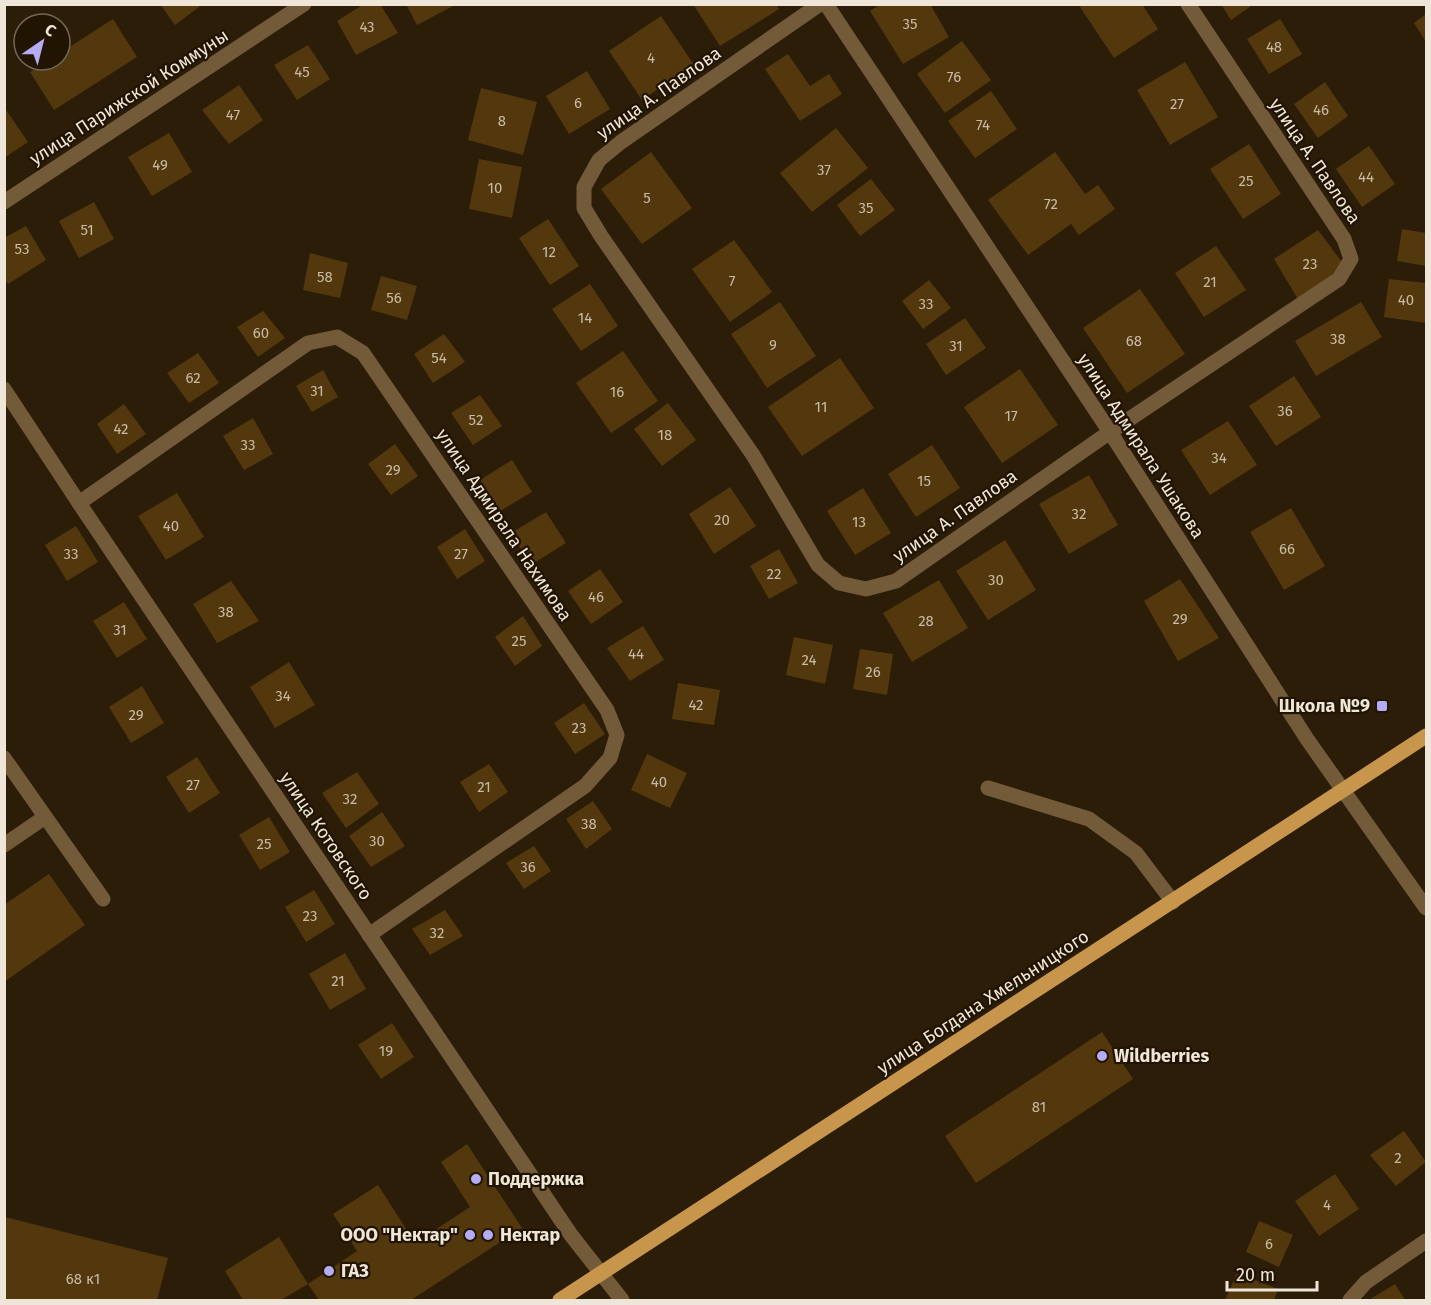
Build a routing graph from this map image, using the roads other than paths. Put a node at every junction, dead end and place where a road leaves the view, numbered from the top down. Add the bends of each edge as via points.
1 (304, 4) edge
2 (820, 4) edge
3 (826, 4) edge
4 (1188, 4) edge
5 (4, 202) edge
6 (4, 388) edge
7 (1110, 432) junction
8 (80, 503) junction
9 (1426, 736) edge
10 (4, 758) edge
11 (988, 788) dead end
12 (1344, 791) junction
13 (45, 817) junction
14 (4, 844) edge
15 (103, 899) dead end
16 (1173, 902) junction
17 (1426, 908) edge
18 (369, 935) junction
19 (1426, 1241) edge
20 (601, 1274) junction
21 (560, 1300) edge
22 (622, 1300) edge
23 (1350, 1300) edge

1 - 5 street, улица Парижской Коммуны
2 - 7 street, улица А. Павлова via 621,142 599,160 584,187 584,208 601,236 753,455 819,565 839,583 866,589 896,581
3 - 7 street, улица Адмирала Ушакова
4 - 7 street, улица А. Павлова via 1344,239 1351,259 1339,279
6 - 8 street, улица Котовского
7 - 12 street, улица Адмирала Ушакова via 1307,740
8 - 18 street, улица Котовского
8 - 18 street, улица Адмирала Нахимова via 308,343 337,338 363,353 607,710 617,735 610,758 585,786
9 - 12 main road, улица Богдана Хмельницкого
10 - 13 street
11 - 16 street via 1089,819 1136,853
12 - 16 main road, улица Богдана Хмельницкого
12 - 17 street, улица Адмирала Ушакова
13 - 14 street
13 - 15 street
16 - 20 main road, улица Богдана Хмельницкого
18 - 20 street, улица Котовского
19 - 23 street via 1366,1282
20 - 21 main road, улица Богдана Хмельницкого
20 - 22 street, улица Котовского

